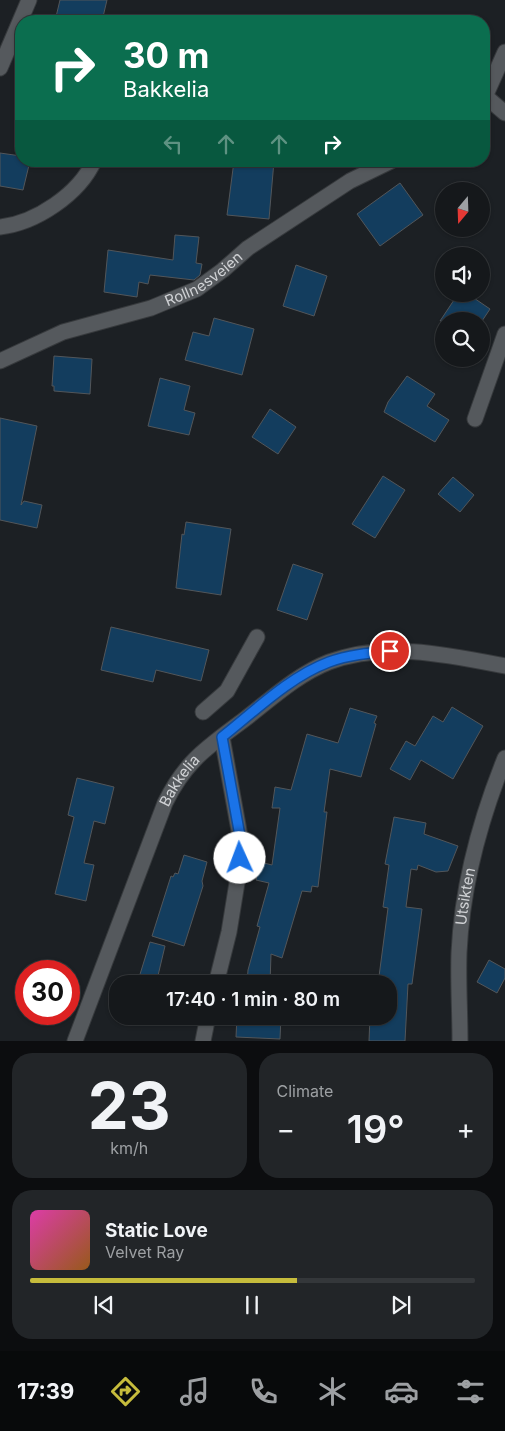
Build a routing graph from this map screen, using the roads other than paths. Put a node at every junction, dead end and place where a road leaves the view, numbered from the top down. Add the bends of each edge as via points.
1 (29, 0) edge
2 (23, 15) edge
3 (15, 33) edge
4 (505, 52) edge
5 (0, 68) edge
6 (490, 86) edge
7 (490, 102) edge
8 (505, 113) edge
9 (90, 167) edge
10 (379, 167) edge
11 (0, 227) edge
12 (505, 334) edge
13 (0, 362) edge
14 (475, 419) dead end
15 (258, 637) dead end
16 (505, 666) edge
17 (203, 712) dead end
18 (222, 737) junction
19 (505, 758) edge
20 (218, 975) edge
21 (206, 1025) edge
22 (75, 1041) edge
23 (203, 1041) edge
24 (460, 1041) edge

1 - 2 street
3 - 5 street
4 - 6 street
7 - 8 street
9 - 11 street via 81,183 42,212 19,223
10 - 13 street, Rollnesveien via 350,181 248,248 197,289 151,308 63,332
12 - 14 street
15 - 17 street via 227,691
16 - 18 street, Bakkelia via 390,651 359,654 328,662 296,680
18 - 20 street via 240,836 240,858 229,932
18 - 22 street, Bakkelia via 192,760 168,796
19 - 24 street, Utsikten via 489,798 469,875 459,952
21 - 23 street

